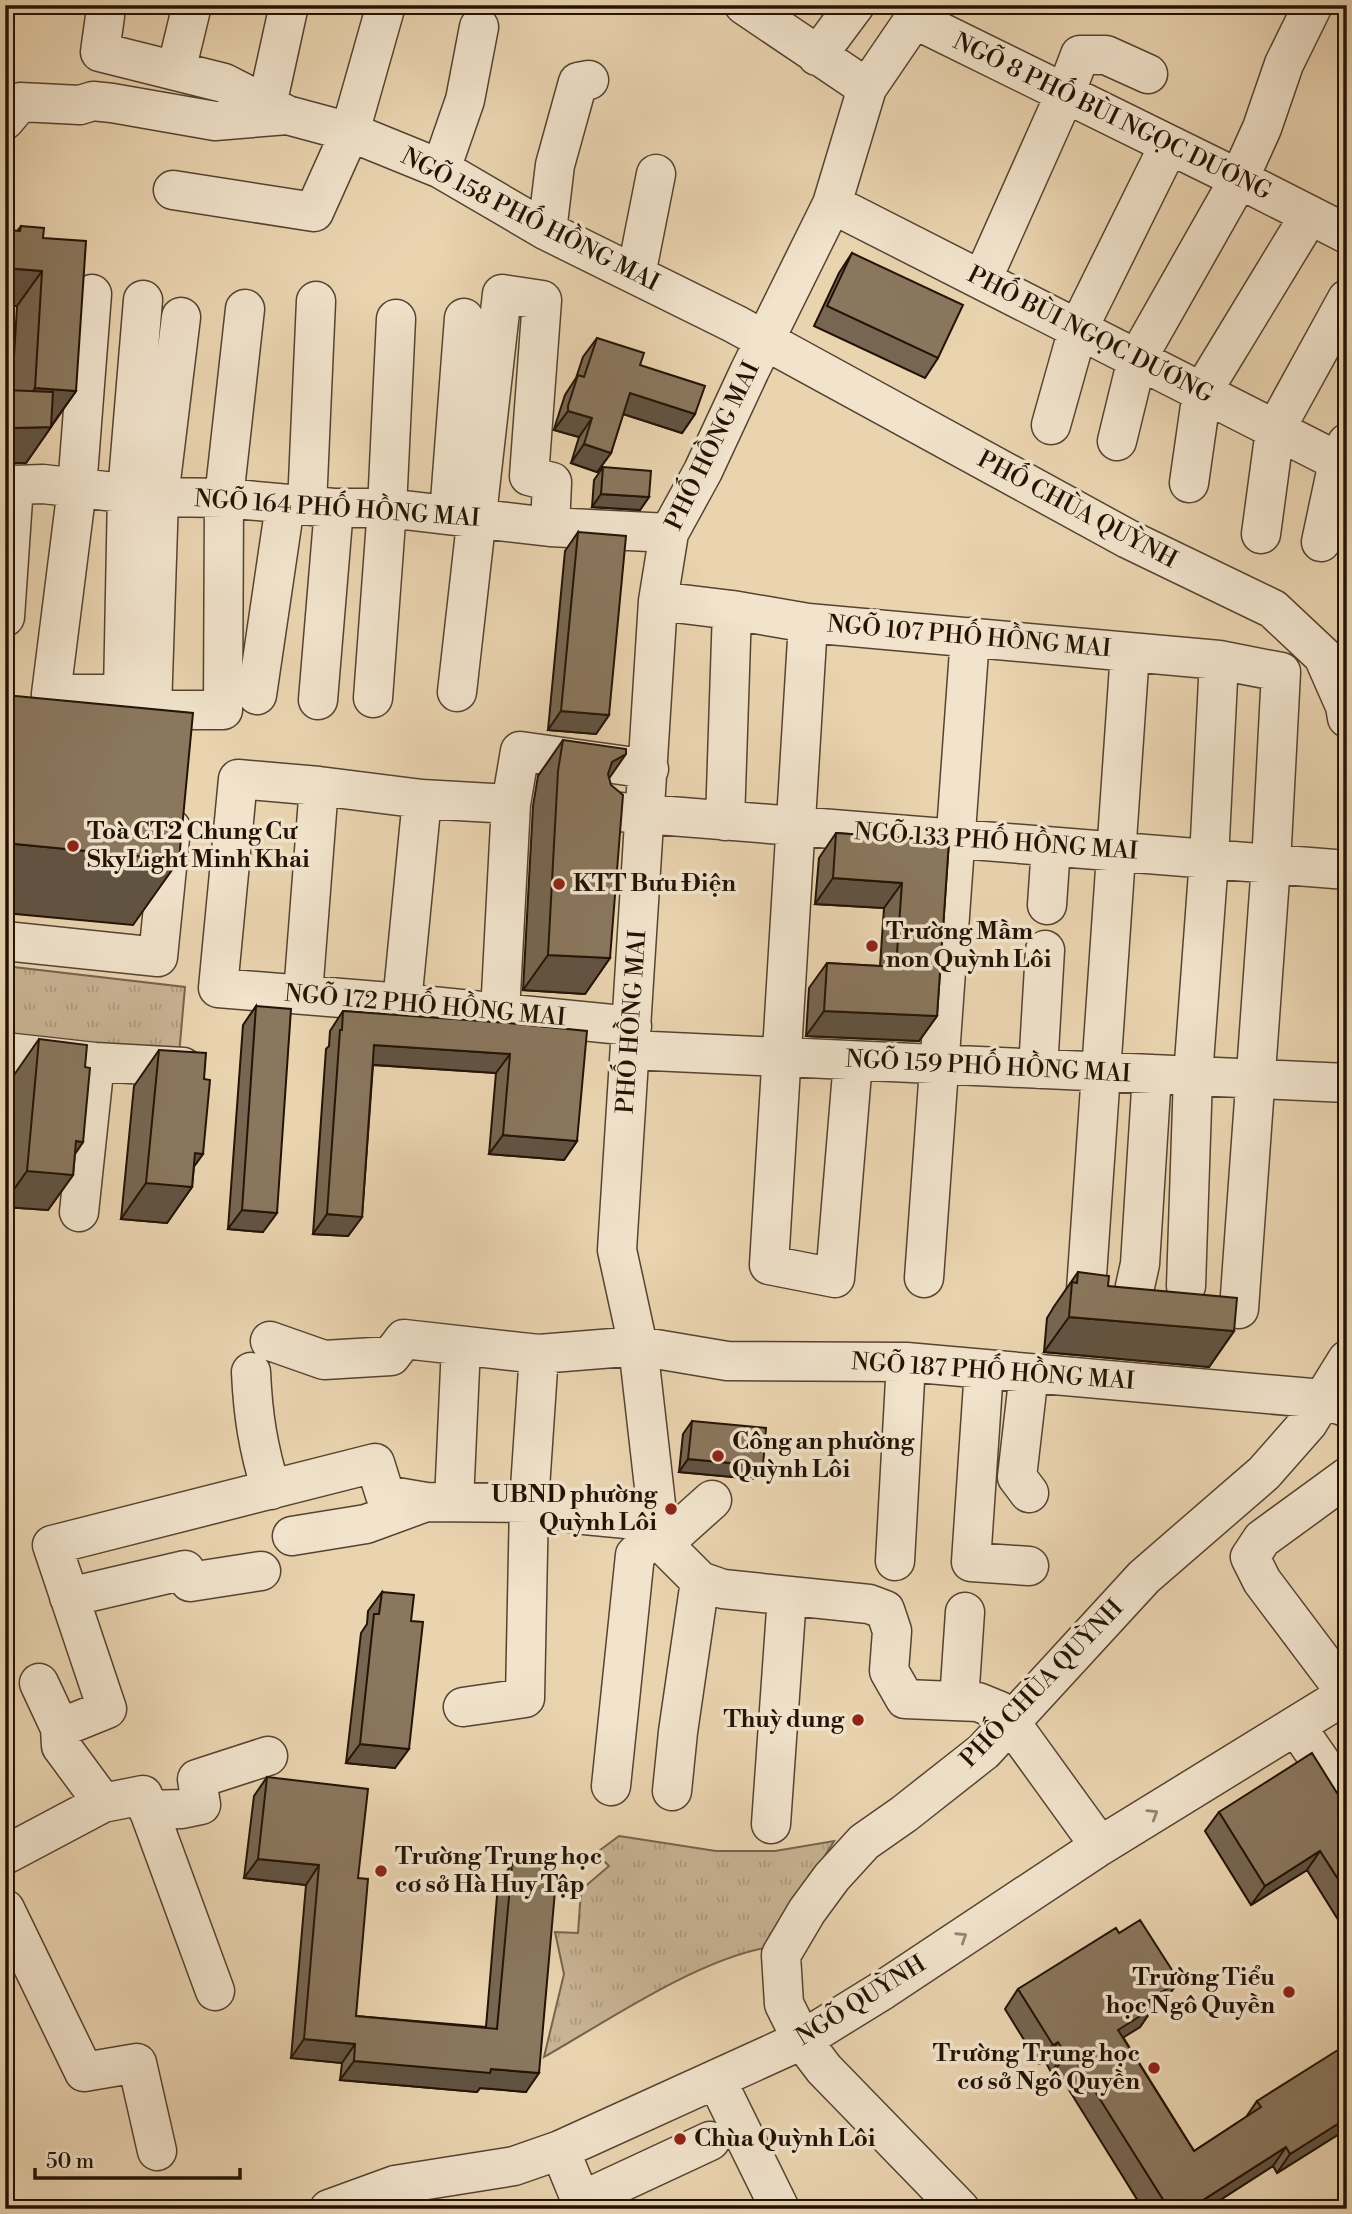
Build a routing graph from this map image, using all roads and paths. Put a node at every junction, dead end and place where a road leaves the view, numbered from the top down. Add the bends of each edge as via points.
1 (191, 5) edge
2 (289, 5) edge
3 (386, 5) edge
4 (744, 5) edge
5 (855, 5) edge
6 (1312, 5) edge
7 (105, 16) dead end
8 (479, 27) dead end
9 (817, 57) junction
10 (176, 71) junction
11 (1148, 74) dead end
12 (589, 80) dead end
13 (867, 88) junction
14 (1065, 94) junction
15 (277, 110) junction
16 (5, 120) edge
17 (350, 132) junction
18 (1168, 145) junction
19 (441, 169) junction
20 (656, 174) dead end
21 (1240, 179) junction
22 (173, 190) dead end
23 (832, 204) junction
24 (1309, 216) junction
25 (547, 231) junction
26 (1347, 234) edge
27 (636, 275) junction
28 (982, 280) junction
29 (92, 294) dead end
30 (143, 299) dead end
31 (1347, 299) edge
32 (316, 301) dead end
33 (245, 309) dead end
34 (181, 317) dead end
35 (464, 318) dead end
36 (396, 319) dead end
37 (1078, 329) junction
38 (765, 341) junction
39 (1137, 359) junction
40 (1202, 392) junction
41 (1051, 425) dead end
42 (1275, 430) junction
43 (1117, 441) dead end
44 (1344, 457) edge
45 (1189, 483) dead end
46 (10, 484) edge
47 (77, 488) junction
48 (143, 495) junction
49 (224, 499) junction
50 (309, 506) junction
51 (387, 508) junction
52 (463, 517) junction
53 (550, 527) junction
54 (669, 533) junction
55 (1261, 534) dead end
56 (1321, 542) dead end
57 (658, 601) junction
58 (732, 610) junction
59 (5, 617) edge
60 (808, 623) junction
61 (970, 637) junction
62 (1130, 652) junction
63 (1219, 660) junction
64 (457, 692) dead end
65 (257, 695) dead end
66 (373, 698) dead end
67 (318, 700) dead end
68 (1347, 718) edge
69 (649, 769) junction
70 (319, 786) junction
71 (175, 796) edge
72 (422, 799) junction
73 (512, 804) junction
74 (605, 811) edge
75 (646, 815) junction
76 (725, 821) junction
77 (797, 827) junction
78 (957, 839) junction
79 (1051, 847) junction
80 (1115, 851) junction
81 (1209, 859) junction
82 (1271, 864) junction
83 (1347, 870) edge
84 (1047, 905) dead end
85 (5, 941) edge
86 (1045, 950) dead end
87 (303, 994) junction
88 (402, 1003) junction
89 (500, 1013) junction
90 (631, 1038) junction
91 (5, 1052) edge
92 (781, 1057) junction
93 (853, 1061) junction
94 (95, 1062) junction
95 (939, 1065) junction
96 (183, 1067) edge
97 (1038, 1069) junction
98 (1099, 1072) junction
99 (1152, 1074) junction
100 (1193, 1076) junction
101 (1255, 1079) junction
102 (1347, 1083) edge
103 (79, 1212) dead end
104 (924, 1279) dead end
105 (1186, 1286) dead end
106 (1086, 1290) edge
107 (1134, 1291) edge
108 (1239, 1310) edge
109 (461, 1346) junction
110 (638, 1346) junction
111 (539, 1354) junction
112 (1347, 1360) edge
113 (906, 1362) junction
114 (984, 1369) junction
115 (1029, 1373) junction
116 (1335, 1404) edge
117 (1347, 1477) edge
118 (271, 1489) junction
119 (1029, 1493) dead end
120 (712, 1500) dead end
121 (440, 1501) junction
122 (529, 1503) junction
123 (661, 1532) junction
124 (292, 1536) dead end
125 (895, 1561) dead end
126 (1029, 1566) dead end
127 (261, 1571) dead end
128 (700, 1581) junction
129 (787, 1596) junction
130 (69, 1597) junction
131 (965, 1612) dead end
132 (39, 1682) dead end
133 (1347, 1694) edge
134 (959, 1701) junction
135 (463, 1707) dead end
136 (1011, 1723) junction
137 (1296, 1726) junction
138 (60, 1728) junction
139 (268, 1756) dead end
140 (611, 1786) dead end
141 (672, 1791) dead end
142 (1347, 1800) edge
143 (146, 1802) junction
144 (103, 1803) junction
145 (771, 1824) dead end
146 (1100, 1846) junction
147 (5, 1855) edge
148 (5, 1909) edge
149 (215, 1991) dead end
150 (802, 2040) junction
151 (716, 2079) junction
152 (710, 2141) dead end
153 (157, 2151) dead end
154 (547, 2154) junction
155 (405, 2197) edge
156 (329, 2209) edge
157 (558, 2209) edge
158 (780, 2209) edge
159 (960, 2209) edge

1 - 10 street
2 - 15 street
3 - 17 street
4 - 9 street
5 - 9 street
6 - 21 street
7 - 10 street via 100,52
8 - 19 street via 465,100
9 - 13 street
10 - 15 street via 224,83
11 - 14 street via 1106,55 1080,55
12 - 25 street via 578,82 555,165
13 - 14 street, NGÕ 8 PHỐ BÙI NGỌC DƯƠNG via 914,19
13 - 23 street, PHỐ HỒNG MAI
14 - 18 street, NGÕ 8 PHỐ BÙI NGỌC DƯƠNG
14 - 28 street
15 - 16 street, NGÕ 158 PHỐ HỒNG MAI via 215,121 112,103 20,102
15 - 17 street, NGÕ 158 PHỐ HỒNG MAI
17 - 19 street, NGÕ 158 PHỐ HỒNG MAI
17 - 22 street via 314,212
18 - 21 street, NGÕ 8 PHỐ BÙI NGỌC DƯƠNG
18 - 37 street
19 - 25 street, NGÕ 158 PHỐ HỒNG MAI
20 - 27 street
21 - 24 street, NGÕ 8 PHỐ BÙI NGỌC DƯƠNG
21 - 39 street
23 - 28 street, PHỐ BÙI NGỌC DƯƠNG
23 - 38 street, PHỐ HỒNG MAI
24 - 26 street, NGÕ 8 PHỐ BÙI NGỌC DƯƠNG
24 - 40 street
25 - 27 street, NGÕ 158 PHỐ HỒNG MAI
27 - 38 street, NGÕ 158 PHỐ HỒNG MAI
28 - 37 street, PHỐ BÙI NGỌC DƯƠNG
29 - 47 street
30 - 48 street
31 - 42 street
32 - 50 street
33 - 49 street
34 - 48 street
35 - 52 street
36 - 51 street
37 - 39 street, PHỐ BÙI NGỌC DƯƠNG
37 - 41 street
38 - 54 street, PHỐ HỒNG MAI via 704,471
38 - 68 street, PHỐ CHÙA QUỲNH via 1128,540 1273,609 1323,656
39 - 40 street, PHỐ BÙI NGỌC DƯƠNG
39 - 43 street
40 - 42 street, PHỐ BÙI NGỌC DƯƠNG
40 - 45 street
42 - 44 street, PHỐ BÙI NGỌC DƯƠNG
42 - 55 street
44 - 56 street
46 - 47 street, NGÕ 164 PHỐ HỒNG MAI
46 - 59 street
47 - 48 street, NGÕ 164 PHỐ HỒNG MAI
47 - 48 street via 51,694 123,694
48 - 49 street, NGÕ 164 PHỐ HỒNG MAI
48 - 49 street via 152,710 223,710
49 - 50 street, NGÕ 164 PHỐ HỒNG MAI
50 - 51 street, NGÕ 164 PHỐ HỒNG MAI
50 - 65 street
50 - 67 street
51 - 52 street, NGÕ 164 PHỐ HỒNG MAI
51 - 66 street
52 - 53 street, NGÕ 164 PHỐ HỒNG MAI
52 - 53 street via 502,294 542,300 529,476 552,482
52 - 64 street
53 - 54 street, NGÕ 164 PHỐ HỒNG MAI
54 - 57 street, PHỐ HỒNG MAI
57 - 58 street, NGÕ 107 PHỐ HỒNG MAI
57 - 69 street, PHỐ HỒNG MAI
58 - 60 street, NGÕ 107 PHỐ HỒNG MAI
58 - 76 street
60 - 61 street, NGÕ 107 PHỐ HỒNG MAI
60 - 77 street
61 - 62 street, NGÕ 107 PHỐ HỒNG MAI
61 - 78 street
62 - 63 street, NGÕ 107 PHỐ HỒNG MAI
62 - 80 street
63 - 81 street
63 - 82 street, NGÕ 107 PHỐ HỒNG MAI via 1281,672
69 - 73 street via 520,751
69 - 75 street, PHỐ HỒNG MAI
70 - 72 street
70 - 87 street
70 - 87 street, NGÕ 172 PHỐ HỒNG MAI via 238,779 218,988
71 - 85 street via 158,957
72 - 73 street
72 - 88 street
73 - 89 street
74 - 75 street, NGÕ 133 PHỐ HỒNG MAI
75 - 76 street, NGÕ 133 PHỐ HỒNG MAI
75 - 90 street, PHỐ HỒNG MAI
76 - 77 street, NGÕ 133 PHỐ HỒNG MAI
77 - 78 street, NGÕ 133 PHỐ HỒNG MAI
77 - 92 street
78 - 79 street, NGÕ 133 PHỐ HỒNG MAI
78 - 95 street
79 - 80 street, NGÕ 133 PHỐ HỒNG MAI
79 - 84 street
80 - 81 street, NGÕ 133 PHỐ HỒNG MAI
80 - 98 street
81 - 82 street, NGÕ 133 PHỐ HỒNG MAI
81 - 100 street
82 - 83 street, NGÕ 133 PHỐ HỒNG MAI
82 - 101 street
86 - 97 street
87 - 88 street, NGÕ 172 PHỐ HỒNG MAI
88 - 89 street, NGÕ 172 PHỐ HỒNG MAI
89 - 90 street, NGÕ 172 PHỐ HỒNG MAI
90 - 92 street, NGÕ 159 PHỐ HỒNG MAI
90 - 110 street, PHỐ HỒNG MAI via 617,1250
91 - 94 street
92 - 93 street, NGÕ 159 PHỐ HỒNG MAI
92 - 93 street via 769,1265 835,1278
93 - 95 street, NGÕ 159 PHỐ HỒNG MAI
94 - 96 street
94 - 103 street
95 - 97 street, NGÕ 159 PHỐ HỒNG MAI
95 - 104 street
97 - 98 street, NGÕ 159 PHỐ HỒNG MAI
98 - 99 street, NGÕ 159 PHỐ HỒNG MAI
98 - 106 street
99 - 100 street, NGÕ 159 PHỐ HỒNG MAI
99 - 107 street
100 - 101 street, NGÕ 159 PHỐ HỒNG MAI
100 - 105 street
101 - 102 street, NGÕ 159 PHỐ HỒNG MAI
101 - 108 street
109 - 111 street, NGÕ 187 PHỐ HỒNG MAI
109 - 118 street, NGÕ 187 PHỐ HỒNG MAI via 404,1339 391,1356 260,1357 253,1416
109 - 121 street
110 - 111 street, NGÕ 187 PHỐ HỒNG MAI
110 - 113 street, NGÕ 187 PHỐ HỒNG MAI via 727,1361
110 - 123 street, PHỐ HỒNG MAI
111 - 122 street
112 - 116 street, PHỐ CHÙA QUỲNH
113 - 114 street, NGÕ 187 PHỐ HỒNG MAI
113 - 125 street
114 - 115 street, NGÕ 187 PHỐ HỒNG MAI
114 - 126 street via 971,1562
115 - 116 street, NGÕ 187 PHỐ HỒNG MAI
115 - 119 street via 1017,1477
116 - 136 street, PHỐ CHÙA QUỲNH via 1308,1423 1265,1473 1144,1577
117 - 133 street via 1262,1539 1250,1557 1262,1581
118 - 121 street via 375,1464 385,1495
118 - 130 street via 52,1545
120 - 123 street
121 - 122 street
121 - 124 street via 366,1524
122 - 123 street
122 - 135 street via 525,1698
123 - 128 street
123 - 140 street via 635,1555
127 - 130 street via 190,1582 184,1570
128 - 129 street via 723,1589
128 - 141 street
129 - 134 street via 869,1604 885,1610 892,1631 889,1671 905,1699
129 - 145 street
130 - 138 street via 107,1709
131 - 134 street
132 - 138 street
133 - 137 street, NGÕ QUỲNH
134 - 136 street via 978,1702 1000,1711
136 - 146 street
136 - 150 street, PHỐ CHÙA QUỲNH via 984,1751 864,1842 807,1911 781,1955 784,2004
137 - 142 street
146 -> 137 street, NGÕ QUỲNH
138 - 144 street via 61,1746
139 - 143 street via 197,1779 201,1805 182,1809
143 - 144 street
143 - 149 street
144 - 147 street
150 -> 146 street, NGÕ QUỲNH
148 - 153 street via 84,2072 137,2063
150 - 151 street, NGÕ QUỲNH
150 - 159 street, PHỐ CHÙA QUỲNH
151 - 154 street, NGÕ QUỲNH
151 - 158 street
152 - 154 street via 581,2201
154 - 155 street, NGÕ QUỲNH
154 - 157 street
155 - 156 street, NGÕ QUỲNH

